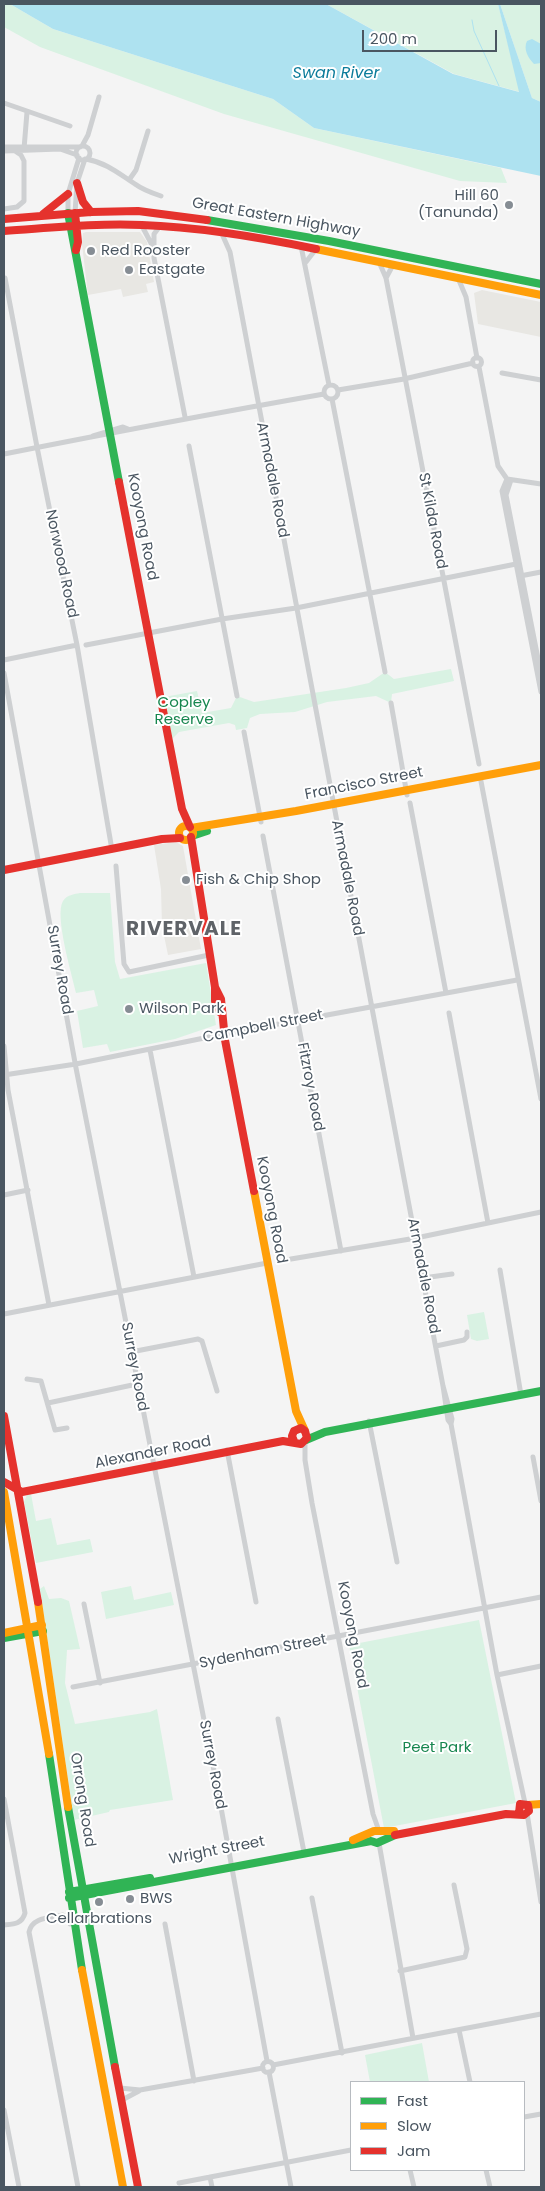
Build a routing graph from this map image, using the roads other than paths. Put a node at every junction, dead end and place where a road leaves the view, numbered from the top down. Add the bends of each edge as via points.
1 (98, 97) dead end
2 (4, 103) edge
3 (26, 112) junction
4 (70, 126) dead end
5 (148, 131) dead end
6 (88, 135) junction
7 (81, 146) junction
8 (4, 149) edge
9 (24, 149) junction
10 (89, 150) junction
11 (15, 151) junction
12 (82, 158) junction
13 (101, 162) junction
14 (129, 180) junction
15 (77, 184) junction
16 (68, 194) junction
17 (161, 196) dead end
18 (4, 209) edge
19 (91, 212) junction
20 (72, 213) junction
21 (42, 214) junction
22 (4, 219) edge
23 (73, 225) junction
24 (142, 225) junction
25 (161, 226) junction
26 (4, 231) edge
27 (222, 233) junction
28 (235, 235) junction
29 (152, 245) junction
30 (301, 246) junction
31 (316, 249) junction
32 (230, 252) junction
33 (306, 262) junction
34 (379, 262) junction
35 (443, 264) junction
36 (393, 265) junction
37 (5, 278) dead end
38 (386, 278) junction
39 (458, 278) junction
40 (468, 280) junction
41 (541, 284) edge
42 (541, 295) edge
43 (466, 297) junction
44 (477, 358) junction
45 (473, 363) junction
46 (478, 367) junction
47 (502, 373) dead end
48 (404, 379) junction
49 (541, 380) edge
50 (329, 385) junction
51 (338, 390) junction
52 (324, 394) junction
53 (332, 399) junction
54 (257, 405) junction
55 (185, 418) junction
56 (110, 432) junction
57 (189, 446) dead end
58 (37, 447) junction
59 (4, 454) edge
60 (509, 480) junction
61 (541, 484) edge
62 (516, 564) junction
63 (541, 572) edge
64 (521, 576) junction
65 (443, 578) junction
66 (370, 593) junction
67 (296, 608) junction
68 (222, 619) junction
69 (148, 632) junction
70 (77, 645) junction
71 (86, 645) dead end
72 (4, 660) edge
73 (384, 672) dead end
74 (4, 673) edge
75 (541, 674) edge
76 (541, 692) edge
77 (237, 696) dead end
78 (392, 703) dead end
79 (244, 732) dead end
80 (479, 764) dead end
81 (541, 765) edge
82 (541, 769) edge
83 (481, 779) junction
84 (406, 792) junction
85 (410, 803) dead end
86 (333, 806) junction
87 (260, 820) junction
88 (186, 833) junction
89 (262, 836) dead end
90 (112, 848) junction
91 (40, 861) junction
92 (4, 866) edge
93 (116, 866) dead end
94 (4, 870) edge
95 (209, 955) junction
96 (517, 980) junction
97 (446, 993) junction
98 (371, 1006) junction
99 (449, 1013) dead end
100 (297, 1021) junction
101 (224, 1034) junction
102 (4, 1046) edge
103 (150, 1050) junction
104 (76, 1064) junction
105 (6, 1075) edge
106 (541, 1099) edge
107 (28, 1190) junction
108 (4, 1195) edge
109 (541, 1212) edge
110 (488, 1223) junction
111 (416, 1238) junction
112 (341, 1251) junction
113 (291, 1259) dead end
114 (267, 1263) junction
115 (500, 1270) dead end
116 (452, 1274) dead end
117 (194, 1277) junction
118 (423, 1278) junction
119 (119, 1292) junction
120 (49, 1305) junction
121 (4, 1314) edge
122 (467, 1332) dead end
123 (436, 1346) junction
124 (131, 1352) junction
125 (27, 1379) dead end
126 (137, 1384) junction
127 (541, 1387) edge
128 (217, 1391) dead end
129 (541, 1391) edge
130 (521, 1393) junction
131 (48, 1403) junction
132 (447, 1407) junction
133 (4, 1416) edge
134 (370, 1422) junction
135 (67, 1428) dead end
136 (300, 1437) junction
137 (227, 1451) junction
138 (533, 1457) dead end
139 (152, 1464) junction
140 (4, 1482) edge
141 (17, 1490) junction
142 (4, 1492) edge
143 (541, 1501) edge
144 (7, 1509) junction
145 (397, 1562) dead end
146 (541, 1598) edge
147 (256, 1602) dead end
148 (84, 1604) dead end
149 (486, 1608) junction
150 (43, 1628) junction
151 (30, 1630) junction
152 (4, 1632) edge
153 (4, 1638) edge
154 (338, 1638) junction
155 (193, 1666) junction
156 (541, 1666) edge
157 (497, 1675) junction
158 (100, 1683) junction
159 (73, 1688) dead end
160 (278, 1719) dead end
161 (4, 1799) edge
162 (541, 1804) edge
163 (524, 1809) junction
164 (541, 1809) edge
165 (376, 1837) junction
166 (303, 1851) junction
167 (230, 1865) junction
168 (454, 1885) dead end
169 (83, 1893) junction
170 (69, 1895) junction
171 (312, 1898) dead end
172 (541, 1902) edge
173 (165, 1924) dead end
174 (4, 1925) edge
175 (78, 1946) junction
176 (400, 1971) junction
177 (541, 2014) edge
178 (459, 2030) junction
179 (413, 2038) junction
180 (342, 2053) junction
181 (267, 2061) junction
182 (273, 2066) junction
183 (263, 2068) junction
184 (269, 2072) junction
185 (194, 2081) junction
186 (470, 2081) edge
187 (120, 2088) junction
188 (140, 2090) junction
189 (122, 2100) junction
190 (4, 2110) edge
191 (541, 2114) edge
192 (525, 2117) edge
193 (350, 2150) edge
194 (286, 2162) junction
195 (410, 2171) edge
196 (486, 2171) edge
197 (210, 2176) junction
198 (180, 2183) dead end
199 (19, 2187) edge
200 (78, 2187) edge
201 (123, 2187) edge
202 (138, 2187) edge
203 (212, 2187) edge
204 (291, 2187) edge
205 (414, 2187) edge
206 (490, 2187) edge

1 - 6 street
2 - 3 street
3 - 4 street
3 - 9 street
5 - 14 street via 136,170
6 - 7 street
6 - 10 street
7 - 9 street
7 - 10 street
7 - 12 street
8 - 9 street
8 - 11 street
9 - 11 street
9 - 12 street via 60,149
10 - 12 street
10 - 13 street
11 - 18 street via 24,161 24,201 16,207
12 - 13 street
12 - 15 street
12 - 16 street
13 - 14 street via 115,168
14 - 17 street
15 - 19 main road via 83,202
15 - 20 street
16 - 20 street
16 - 21 main road
19 - 20 main road, Great Eastern Highway
19 - 35 main road, Great Eastern Highway via 138,211 183,216 328,240
20 - 21 main road, Great Eastern Highway
20 - 23 main road, Kooyong Road
21 - 22 main road, Great Eastern Highway
23 - 24 main road, Great Eastern Highway
23 - 26 main road, Great Eastern Highway
23 - 56 main road, Kooyong Road
24 - 25 main road, Great Eastern Highway
24 - 29 street
25 - 27 main road, Great Eastern Highway
25 - 29 street via 154,234
27 - 28 main road, Great Eastern Highway
27 - 32 street, Armadale Road
28 - 30 main road, Great Eastern Highway
28 - 32 street, Armadale Road
29 - 55 street
30 - 31 main road, Great Eastern Highway
30 - 33 street
31 - 33 street
31 - 34 main road, Great Eastern Highway
32 - 54 street, Armadale Road
33 - 50 street
34 - 36 main road, Great Eastern Highway
34 - 38 street, St Kilda Road
35 - 40 street via 465,274
35 - 41 main road, Great Eastern Highway
36 - 38 street
36 - 39 main road, Great Eastern Highway
37 - 58 street, Norwood Road
38 - 48 street, St Kilda Road
39 - 40 main road, Great Eastern Highway
39 - 43 street
40 - 42 main road, Great Eastern Highway
40 - 43 street
43 - 44 street
44 - 45 street
44 - 46 street via 482,361
45 - 46 street
45 - 48 street
46 - 60 street via 498,466
47 - 49 street
48 - 51 street
48 - 65 street, St Kilda Road
50 - 51 street
50 - 52 street
51 - 53 street
52 - 53 street
52 - 54 street
53 - 66 street
54 - 55 street
54 - 67 street, Armadale Road
55 - 56 street
56 - 58 street
56 - 69 main road, Kooyong Road
57 - 68 street
58 - 59 street
58 - 70 street, Norwood Road
60 - 61 street
60 - 62 street via 502,491
60 - 64 street via 506,495
62 - 64 street
62 - 65 street
63 - 64 street
64 - 75 street
64 - 76 street
65 - 66 street
65 - 80 street, St Kilda Road
66 - 67 street
66 - 73 street
67 - 68 street
67 - 86 street, Armadale Road
68 - 69 street
68 - 77 street
69 - 71 street
69 - 88 main road, Kooyong Road
70 - 72 street
70 - 90 street, Norwood Road
74 - 91 street, Surrey Road
78 - 84 street
79 - 87 street
81 - 83 main road, Francisco Street
82 - 83 main road, Francisco Street
83 - 84 main road, Francisco Street
83 - 96 street
84 - 86 main road, Francisco Street
85 - 97 street
86 - 87 main road, Francisco Street
86 - 98 street, Armadale Road
87 - 88 main road, Francisco Street
88 - 90 main road, Francisco Street
88 - 95 main road, Kooyong Road
89 - 100 street, Fitzroy Road
90 - 91 main road, Francisco Street
91 - 92 main road, Francisco Street
91 - 94 main road, Francisco Street
91 - 104 street, Surrey Road
93 - 95 street via 124,964 129,972
95 - 101 main road, Kooyong Road via 215,987 221,999
96 - 97 street, Campbell Street
96 - 106 street
97 - 98 street, Campbell Street
98 - 100 street, Campbell Street
98 - 111 street, Armadale Road
99 - 110 street
100 - 101 street, Campbell Street
100 - 112 street, Fitzroy Road
101 - 103 street, Campbell Street
101 - 114 main road, Kooyong Road
102 - 105 street
103 - 104 street, Campbell Street
103 - 117 street
104 - 105 street, Campbell Street
104 - 119 street, Surrey Road
105 - 107 street
107 - 108 street
107 - 120 street
109 - 110 street
110 - 111 street
111 - 112 street
111 - 118 street, Armadale Road
112 - 113 street
114 - 117 street
114 - 136 main road, Kooyong Road
115 - 130 street
116 - 118 street
117 - 119 street
118 - 123 street, Armadale Road
119 - 120 street
119 - 124 street, Surrey Road
120 - 121 street
122 - 123 street via 464,1340
123 - 132 street, Armadale Road
124 - 126 street, Surrey Road
124 - 128 street via 198,1339 202,1341
125 - 131 street via 41,1382
126 - 131 street
126 - 139 street, Surrey Road
127 - 130 main road, Alexander Road
129 - 130 main road, Alexander Road
130 - 132 main road, Alexander Road
131 - 135 street via 56,1433
132 - 134 main road, Alexander Road
132 - 149 street, Armadale Road
133 - 141 main road, Orrong Road
134 - 136 main road, Alexander Road
134 - 145 street
136 - 137 main road, Alexander Road
136 - 154 street, Kooyong Road
137 - 139 main road, Alexander Road
137 - 147 street
138 - 143 street
139 - 141 main road, Alexander Road
139 - 155 street, Surrey Road
140 - 141 main road
141 - 144 main road
141 - 150 main road, Orrong Road
142 - 144 main road, Orrong Road
144 - 151 main road, Orrong Road
146 - 149 street, Sydenham Street
148 - 158 street
149 - 154 street, Sydenham Street
149 - 157 street, Armadale Road
150 - 151 main road
150 - 169 main road, Orrong Road
151 - 152 main road
151 - 153 main road
151 - 170 main road, Orrong Road
154 - 155 street, Sydenham Street
154 - 165 street, Kooyong Road
155 - 158 street, Sydenham Street
155 - 167 street, Surrey Road
156 - 157 street
157 - 163 street, Armadale Road
158 - 159 street, Sydenham Street
160 - 166 street
161 - 174 street via 25,1913 18,1923
162 - 163 main road, Wright Street
163 - 164 main road, Wright Street
163 - 165 main road, Wright Street
163 - 172 street, Armadale Road
165 - 166 main road, Wright Street
165 - 176 street, Kooyong Road
166 - 167 main road, Wright Street
167 - 169 main road, Wright Street
167 - 181 street, Surrey Road
168 - 176 street via 467,1949 465,1957
169 - 170 main road, Wright Street
169 - 187 main road, Orrong Road
170 - 175 main road, Orrong Road
171 - 180 street
173 - 185 street
175 - 200 street via 69,1919 63,1915 36,1920 30,1925
175 - 201 main road, Orrong Road
176 - 179 street, Kooyong Road
177 - 178 street
178 - 179 street
178 - 186 street
179 - 180 street
180 - 182 street
181 - 182 street
181 - 183 street
182 - 184 street
183 - 184 street
183 - 185 street
184 - 194 street
185 - 188 street
187 - 188 street
187 - 189 main road, Orrong Road
188 - 189 street
189 - 202 main road, Orrong Road
190 - 199 street
191 - 192 street
193 - 194 street
194 - 197 street
194 - 204 street
195 - 205 street
196 - 206 street
197 - 198 street
197 - 203 street

